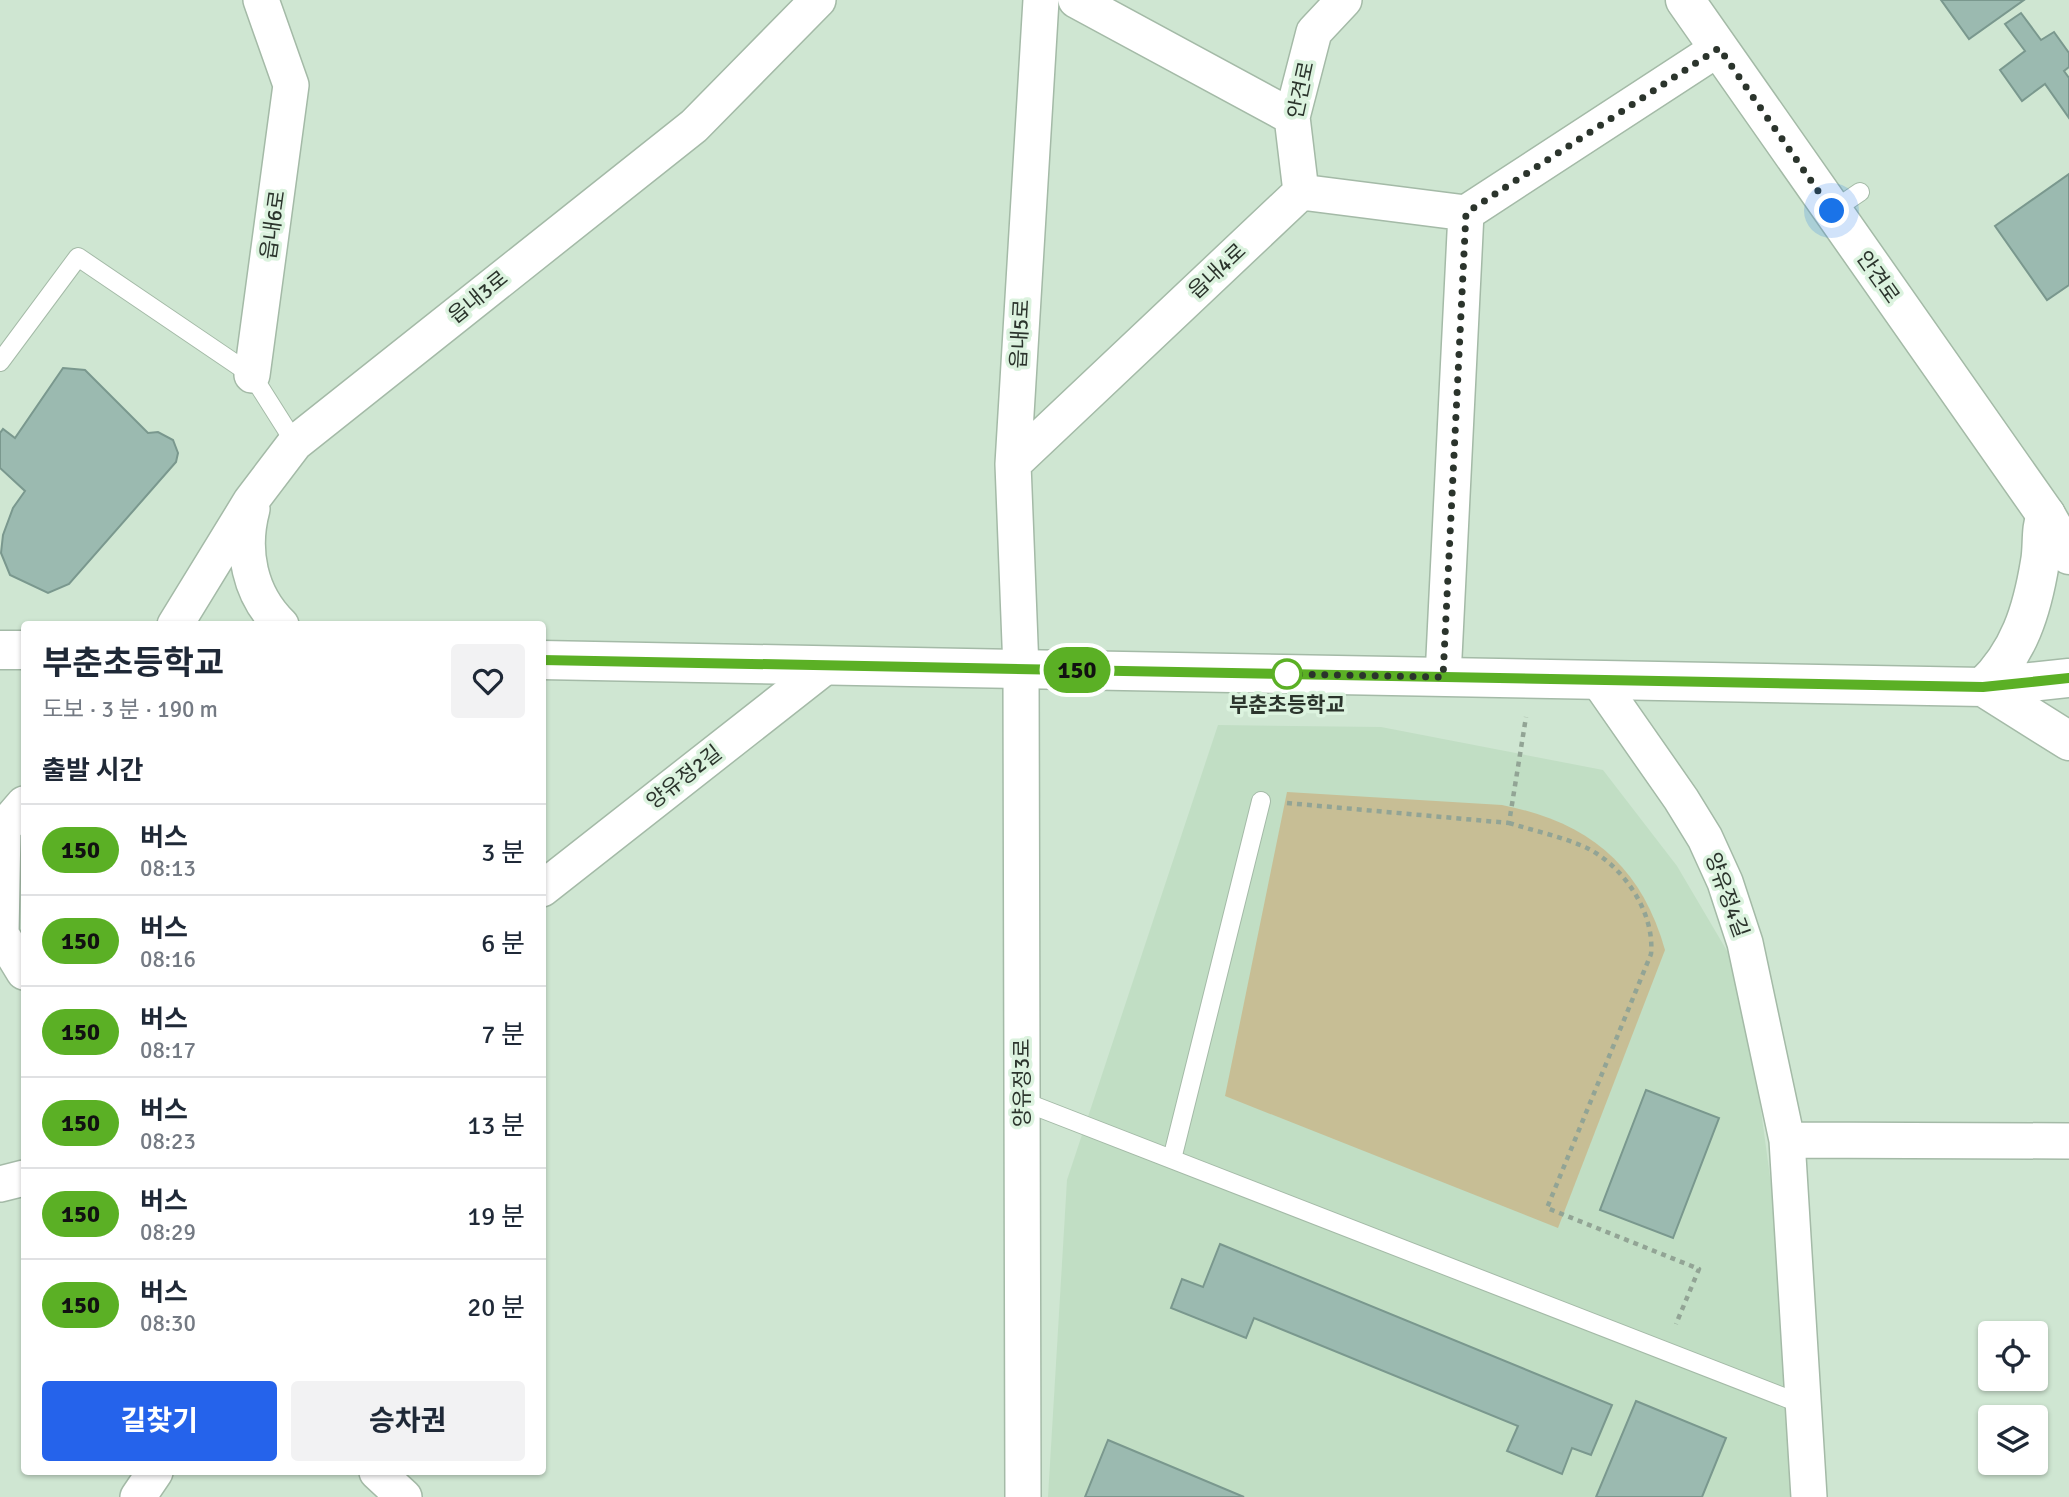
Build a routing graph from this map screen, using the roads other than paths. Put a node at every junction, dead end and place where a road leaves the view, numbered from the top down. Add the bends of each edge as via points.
1 (261, 0) edge
2 (818, 0) edge
3 (1041, 0) edge
4 (1076, 0) edge
5 (1344, 0) edge
6 (1685, 0) edge
7 (1719, 48) junction
8 (1292, 117) junction
9 (1301, 192) junction
10 (1466, 213) junction
11 (0, 362) edge
12 (253, 375) junction
13 (295, 443) junction
14 (1013, 464) junction
15 (256, 495) junction
16 (2057, 507) edge
17 (2069, 555) edge
18 (177, 621) edge
19 (278, 621) edge
20 (0, 650) edge
21 (21, 650) edge
22 (546, 660) edge
23 (827, 666) junction
24 (1021, 669) junction
25 (1443, 677) junction
26 (2069, 678) edge
27 (1598, 680) junction
28 (1983, 687) junction
29 (2069, 741) edge
30 (1261, 801) road end
31 (9, 821) edge
32 (546, 886) edge
33 (21, 967) edge
34 (1022, 1101) junction
35 (1787, 1140) junction
36 (2069, 1141) edge
37 (1172, 1159) junction
38 (21, 1179) edge
39 (0, 1184) edge
40 (1804, 1405) junction
41 (153, 1475) edge
42 (380, 1475) edge
43 (138, 1497) edge
44 (404, 1497) edge
45 (1023, 1497) edge
46 (1809, 1497) edge

1 - 12 street, 읍내6로 via 291,85
2 - 13 street, 읍내3로 via 694,126
3 - 14 street, 읍내5로
4 - 8 street
5 - 8 street, 안견로 via 1314,32
6 - 7 street, 안견로
7 - 10 street
7 - 16 street, 안견로 via 1846,202 2016,474
8 - 9 street, 안견로
9 - 10 street
9 - 14 street, 읍내4로
10 - 25 street
11 - 12 lane via 78,257
12 - 13 lane
13 - 15 street, 읍내3로
14 - 24 street, 읍내5로
15 - 18 street, 읍내3로
15 - 19 street via 247,557 264,603
16 - 17 street
16 - 28 street via 2025,623 2001,670
20 - 21 street
22 - 23 street
23 - 24 street
23 - 32 street, 양유정2길
24 - 25 street
24 - 34 street, 양유정3로
25 - 27 street
26 - 28 street
27 - 28 street
27 - 35 street, 양유정4길 via 1682,799 1725,882 1745,943
28 - 29 street
30 - 37 lane
31 - 33 street via 1,934
34 - 37 lane
34 - 45 street, 양유정3로
35 - 36 street
35 - 40 street, 양유정4길
37 - 40 lane
38 - 39 street
40 - 46 street, 양유정4길
41 - 43 street
42 - 44 street

